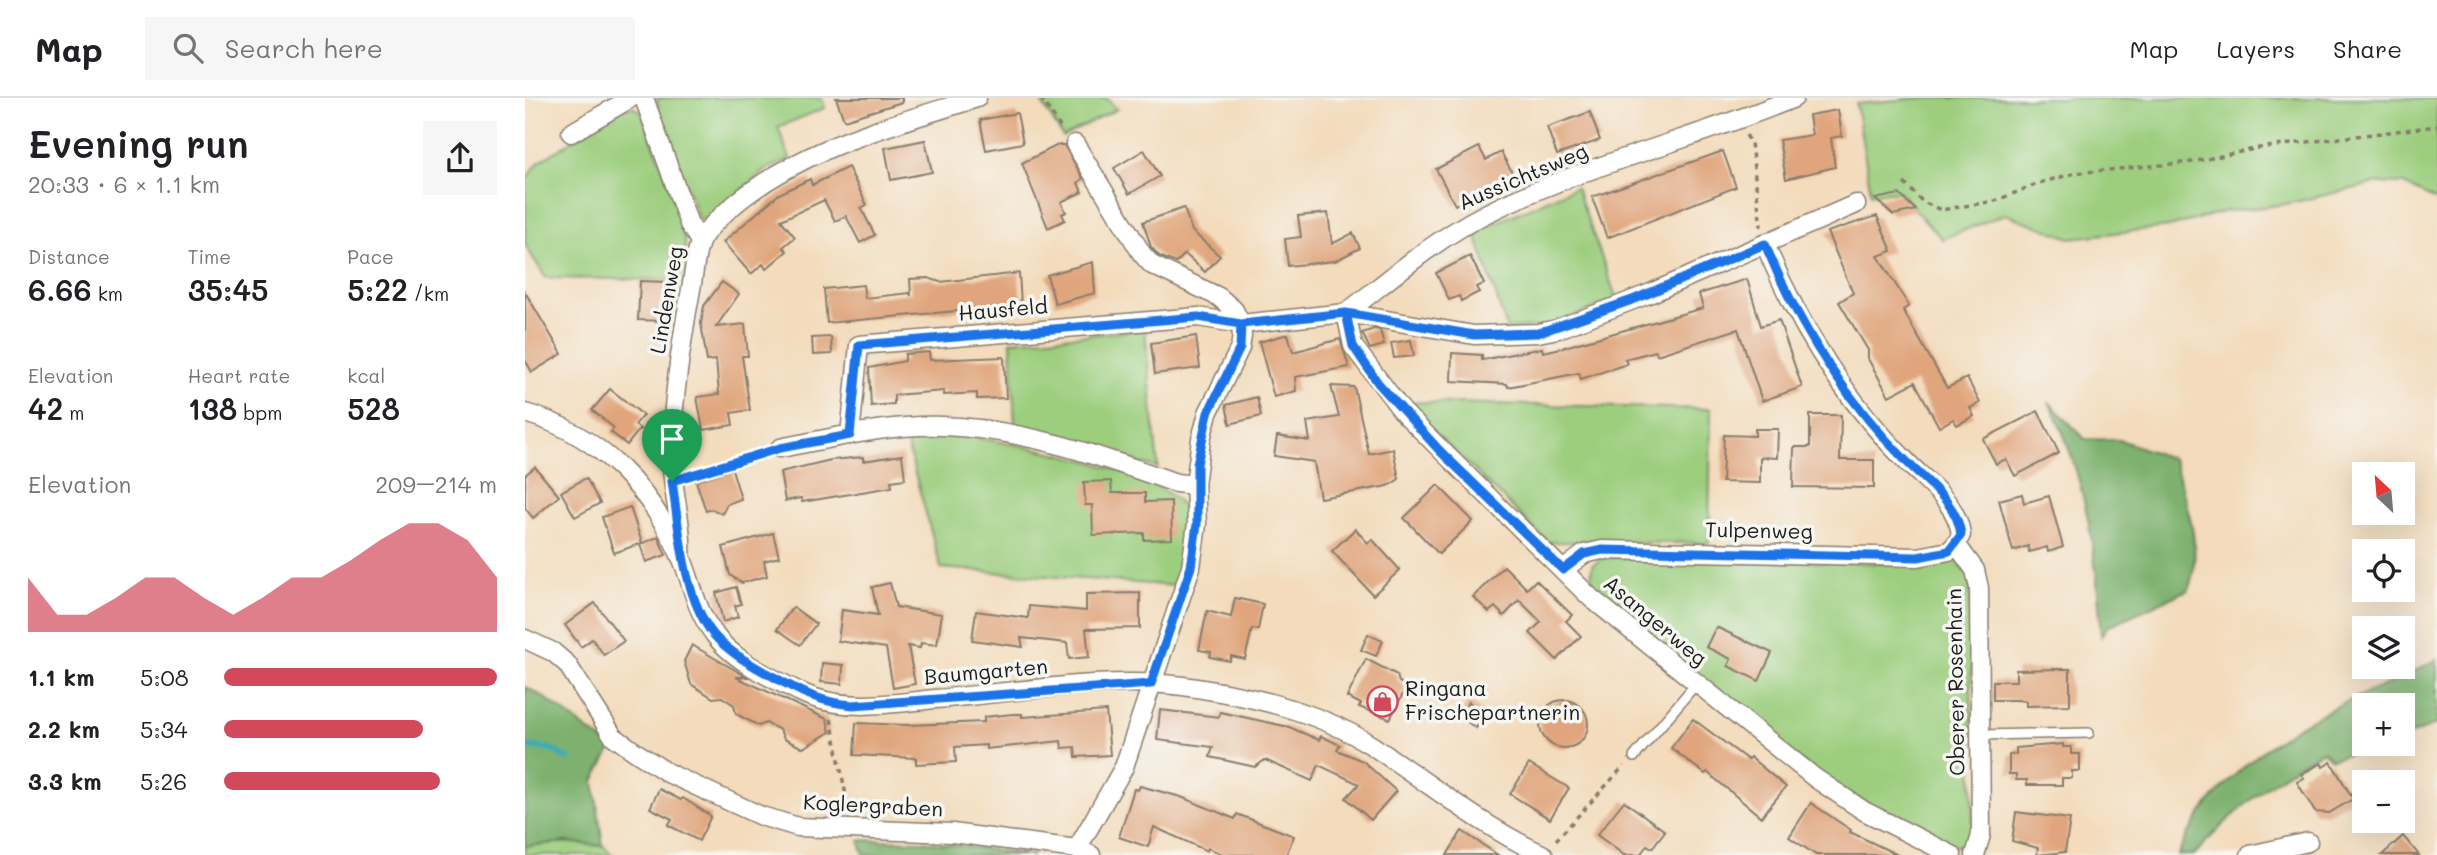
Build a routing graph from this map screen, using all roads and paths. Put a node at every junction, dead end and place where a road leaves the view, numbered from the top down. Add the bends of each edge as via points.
1 (631, 98) edge
2 (644, 98) edge
3 (977, 98) edge
4 (1041, 98) edge
5 (1794, 98) edge
6 (1739, 121) junction
7 (2437, 126) edge
8 (571, 133) dead end
9 (1075, 144) joint
10 (1904, 183) dead end
11 (1856, 204) dead end
12 (700, 241) junction
13 (1765, 244) junction
14 (1346, 313) junction
15 (1241, 324) junction
16 (525, 413) edge
17 (850, 435) junction
18 (780, 448) joint
19 (672, 481) junction
20 (1195, 485) junction
21 (1956, 544) junction
22 (681, 557) junction
23 (1563, 570) junction
24 (525, 639) edge
25 (1151, 684) junction
26 (1695, 685) junction
27 (830, 703) junction
28 (2089, 733) dead end
29 (1980, 735) junction
30 (1634, 757) joint
31 (853, 831) junction
32 (2308, 842) dead end
33 (1084, 852) edge
34 (1538, 854) edge
35 (1952, 855) edge
36 (1975, 855) edge
37 (2250, 855) edge

1 - 8 street
2 - 12 street via 689,224
3 - 12 street, Lindenweg via 861,135 781,171 743,197
4 - 9 path
5 - 6 street, Aussichtsweg
6 - 13 path via 1751,143
6 - 14 street, Aussichtsweg via 1531,193 1484,215 1449,234
7 - 10 path via 2259,148 2192,162 2076,173 1996,201 1941,210 1923,202
9 - 15 street via 1152,265 1219,297
11 - 13 street
12 - 19 street, Lindenweg via 676,379
13 - 14 street via 1635,299 1538,333 1474,335
13 - 21 street via 1825,365 1872,425 1954,510 1961,535
14 - 15 street
14 - 23 street, Asangerweg via 1353,346 1378,383 1440,451
15 - 17 street, Hausfeld via 1198,317 859,345
15 - 20 street via 1240,348 1208,413
16 - 22 street, Baumgarten via 572,431 619,464 652,505
17 - 18 street
17 - 20 street via 943,426 1015,434 1060,444 1175,483
18 - 19 path
19 - 22 street, Lindenweg
20 - 25 street via 1197,524 1191,567
21 - 23 street, Tulpenweg via 1949,551 1918,557 1602,550 1584,554
21 - 29 street, Oberer Rosenhain via 1975,570 1979,588
22 - 27 street, Baumgarten via 701,612 730,650 803,694
23 - 26 street, Asangerweg
24 - 31 street, Koglergraben via 567,664 613,736 668,774 761,816 798,827
25 - 27 street, Baumgarten via 873,705
25 - 33 street via 1124,767
25 - 34 street, Baumgarten via 1237,695 1334,726
26 - 30 lane
26 - 35 street, Asangerweg via 1843,798
27 - 31 path
28 - 29 lane
29 - 36 street, Oberer Rosenhain via 1981,835
30 - 34 path via 1558,839 1543,842
31 - 33 street, Koglergraben via 951,833
32 - 37 street

